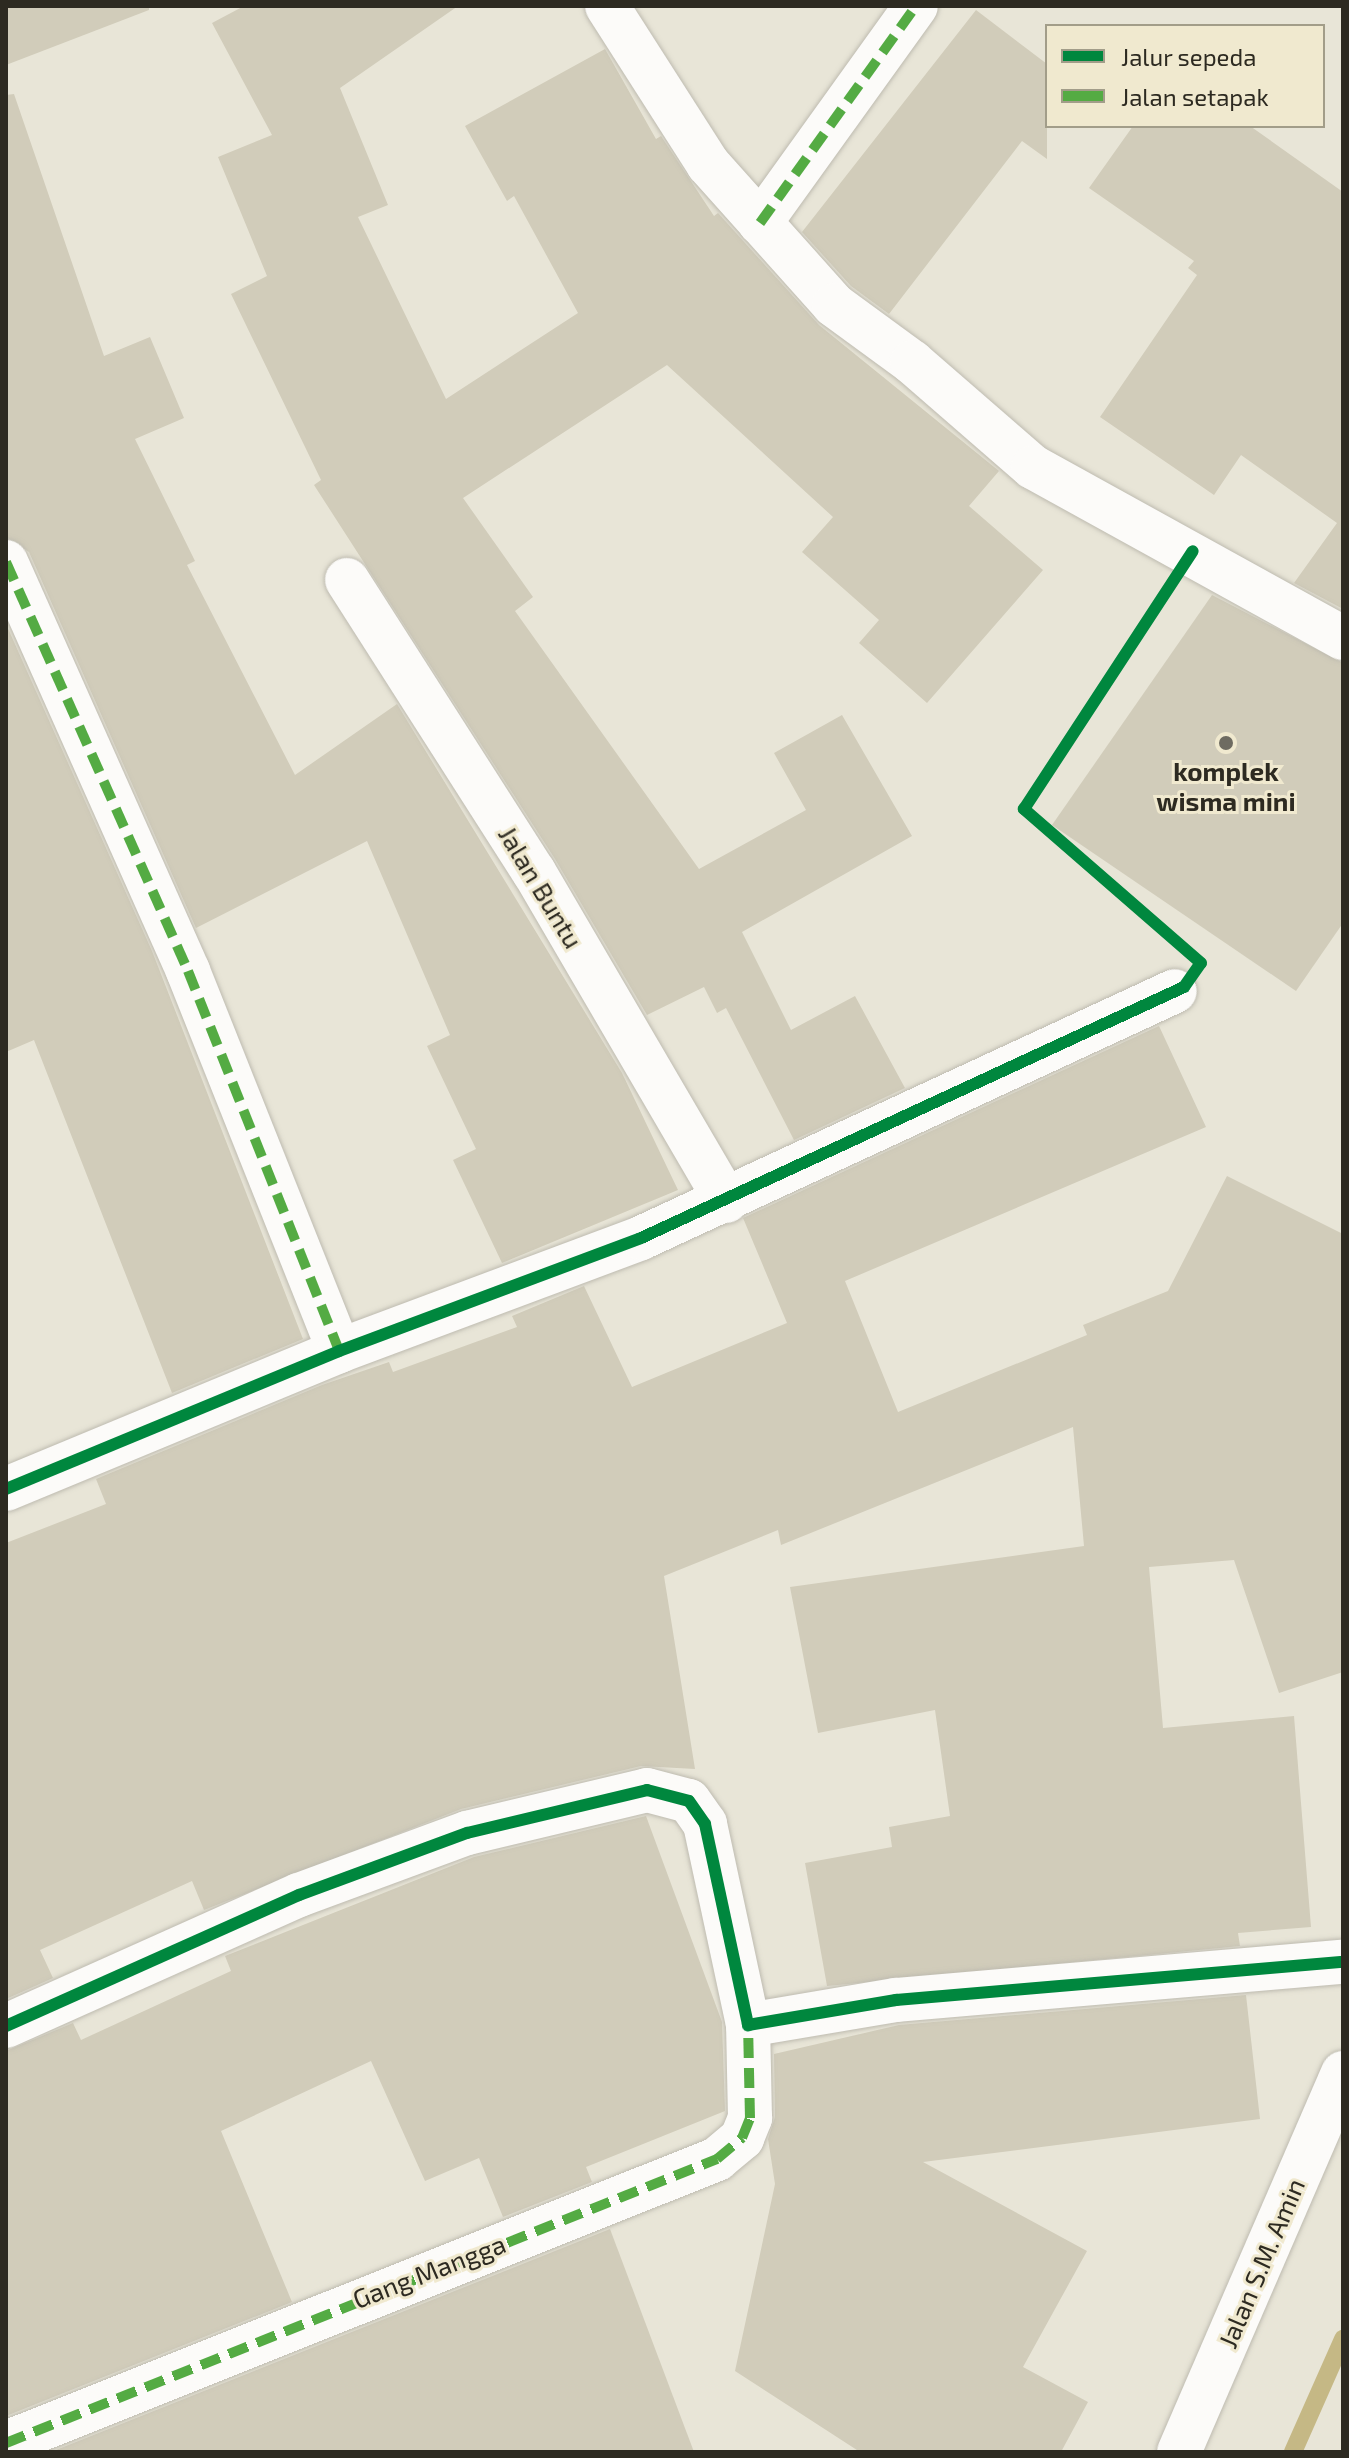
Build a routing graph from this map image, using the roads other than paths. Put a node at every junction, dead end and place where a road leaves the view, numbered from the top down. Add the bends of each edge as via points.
1 (607, 6) edge
2 (916, 6) edge
3 (760, 223) junction
4 (6, 562) edge
5 (347, 580) dead end
6 (1343, 638) edge
7 (1175, 991) dead end
8 (726, 1201) junction
9 (339, 1351) junction
10 (6, 1489) edge
11 (1343, 1962) edge
12 (748, 2025) junction
13 (6, 2026) edge
14 (1343, 2073) edge
15 (6, 2443) edge
16 (1179, 2452) edge

1 - 3 street via 708,164
2 - 3 street
3 - 6 street via 834,305 912,362 1033,467
4 - 9 street via 188,971
5 - 8 street, Jalan Buntu via 534,872
7 - 8 street
8 - 9 street
9 - 10 street
11 - 12 street via 896,2000
12 - 13 street, Gang Mangga via 705,1824 689,1801 647,1790 467,1833 299,1895
12 - 15 street, Gang Mangga via 750,2118 742,2138 717,2159
14 - 16 street, Jalan S.M. Amin

